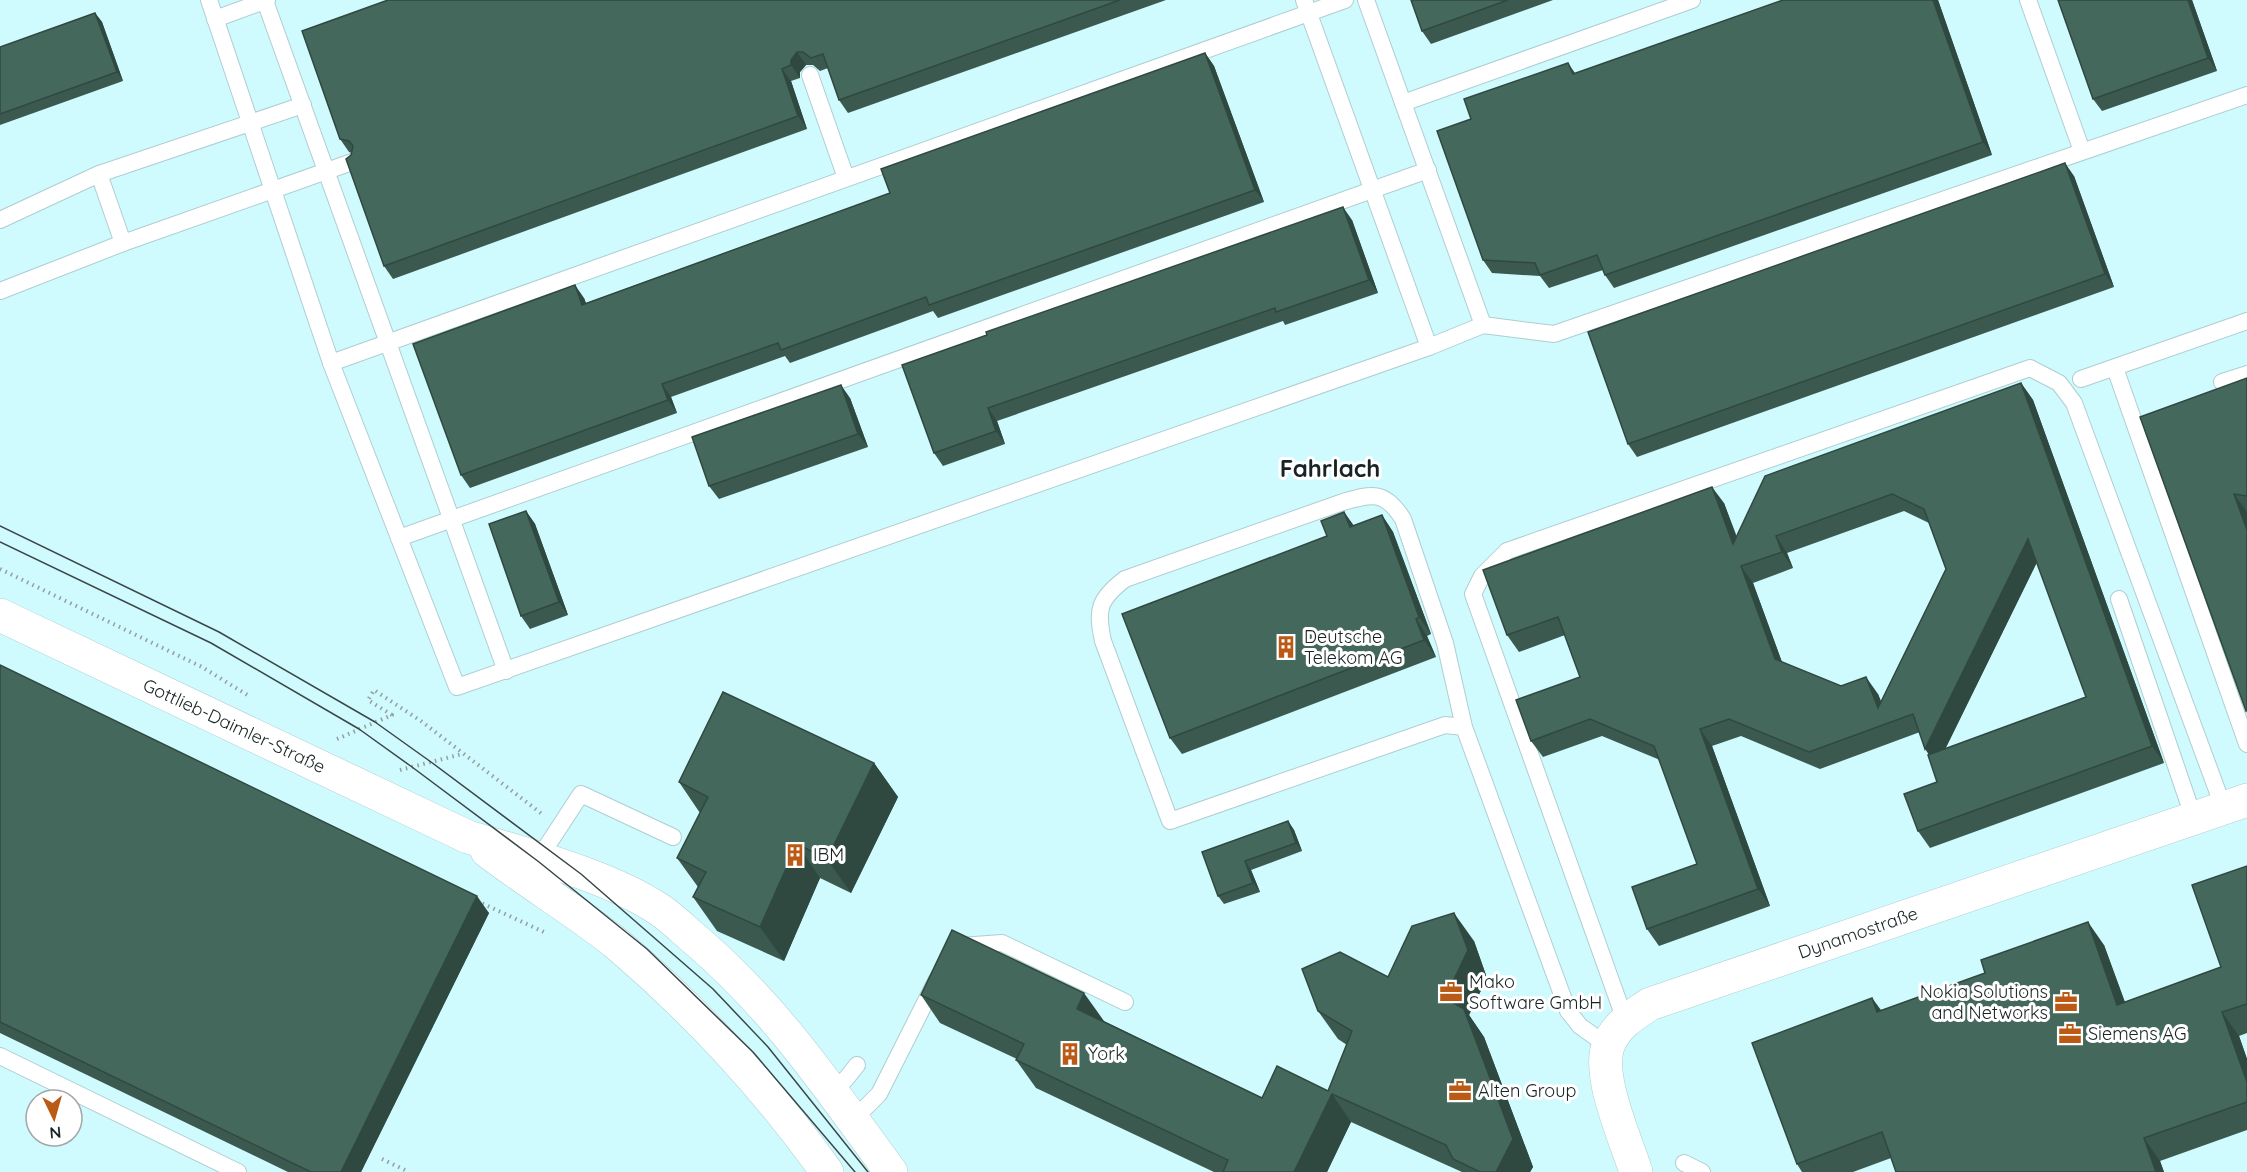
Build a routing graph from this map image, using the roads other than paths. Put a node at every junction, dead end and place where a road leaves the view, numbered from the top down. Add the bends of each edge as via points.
1 (209, 0) edge
2 (266, 0) edge
3 (1345, 0) edge
4 (1366, 0) edge
5 (1692, 0) edge
6 (2028, 0) edge
7 (1306, 7) edge
8 (215, 19) junction
9 (810, 75) edge
10 (2247, 95) edge
11 (1403, 103) junction
12 (303, 105) junction
13 (250, 123) junction
14 (2082, 151) junction
15 (352, 162) edge
16 (1428, 170) junction
17 (326, 172) junction
18 (99, 174) junction
19 (846, 178) junction
20 (1372, 190) junction
21 (272, 192) junction
22 (0, 220) edge
23 (123, 243) junction
24 (0, 291) edge
25 (2247, 321) edge
26 (1483, 325) junction
27 (388, 342) junction
28 (1429, 347) junction
29 (331, 363) junction
30 (2115, 368) junction
31 (2247, 374) edge
32 (2081, 380) dead end
33 (2222, 382) dead end
34 (452, 520) junction
35 (399, 538) junction
36 (2119, 599) dead end
37 (0, 615) edge
38 (506, 670) junction
39 (1464, 727) junction
40 (2247, 744) edge
41 (2222, 809) edge
42 (673, 837) dead end
43 (537, 873) junction
44 (660, 910) junction
45 (615, 943) junction
46 (1125, 1002) dead end
47 (1616, 1033) junction
48 (0, 1056) edge
49 (857, 1065) dead end
50 (829, 1087) junction
51 (853, 1120) junction
52 (1684, 1163) dead end
53 (238, 1172) edge
54 (827, 1172) edge
55 (891, 1172) edge
56 (1636, 1172) edge
57 (1702, 1172) edge

1 - 8 lane
2 - 8 lane
2 - 12 lane
3 - 7 lane
4 - 11 lane
5 - 11 lane
6 - 14 lane
7 - 19 lane
7 - 20 lane
8 - 13 lane
9 - 19 lane
10 - 14 lane
11 - 16 lane
12 - 13 lane
12 - 17 lane
13 - 18 lane
13 - 21 lane
14 - 26 lane via 1554,334
15 - 17 lane
16 - 20 lane
16 - 26 lane
17 - 21 lane
17 - 27 lane
18 - 22 lane
18 - 23 lane
19 - 27 lane
20 - 28 lane
20 - 34 lane
21 - 23 lane
21 - 29 lane
23 - 24 lane
25 - 30 lane
26 - 28 lane
27 - 29 lane
27 - 34 lane
28 - 38 lane
29 - 35 lane
30 - 32 lane
30 - 40 lane
31 - 33 lane
34 - 35 lane
34 - 38 lane
35 - 38 lane via 457,687
36 - 41 lane
37 - 43 street, Gottlieb-Daimler-Straße
39 - 39 lane via 1445,725 1170,821 1103,640 1101,605 1108,592 1125,579 1363,495 1378,495 1393,503 1402,519 1445,643
39 - 47 lane via 1568,1011 1580,1026
41 - 47 street, Dynamostraße via 1650,1004
41 - 47 lane via 2074,403 2060,383 2030,368 1507,551 1482,576 1473,594
42 - 43 lane via 581,794
43 - 44 street, Gottlieb-Daimler-Straße via 617,888
43 - 45 street, Gottlieb-Daimler-Straße
44 - 45 street via 627,915 618,925
44 - 50 street, Gottlieb-Daimler-Straße via 735,974 793,1038
45 - 54 street, Gottlieb-Daimler-Straße via 700,1019 790,1120
46 - 51 lane via 1002,943 958,946 926,996 879,1094
47 - 56 street via 1605,1070
48 - 53 lane
49 - 50 lane via 845,1080
50 - 51 street, Gottlieb-Daimler-Straße
51 - 55 street, Gottlieb-Daimler-Straße
52 - 57 lane

